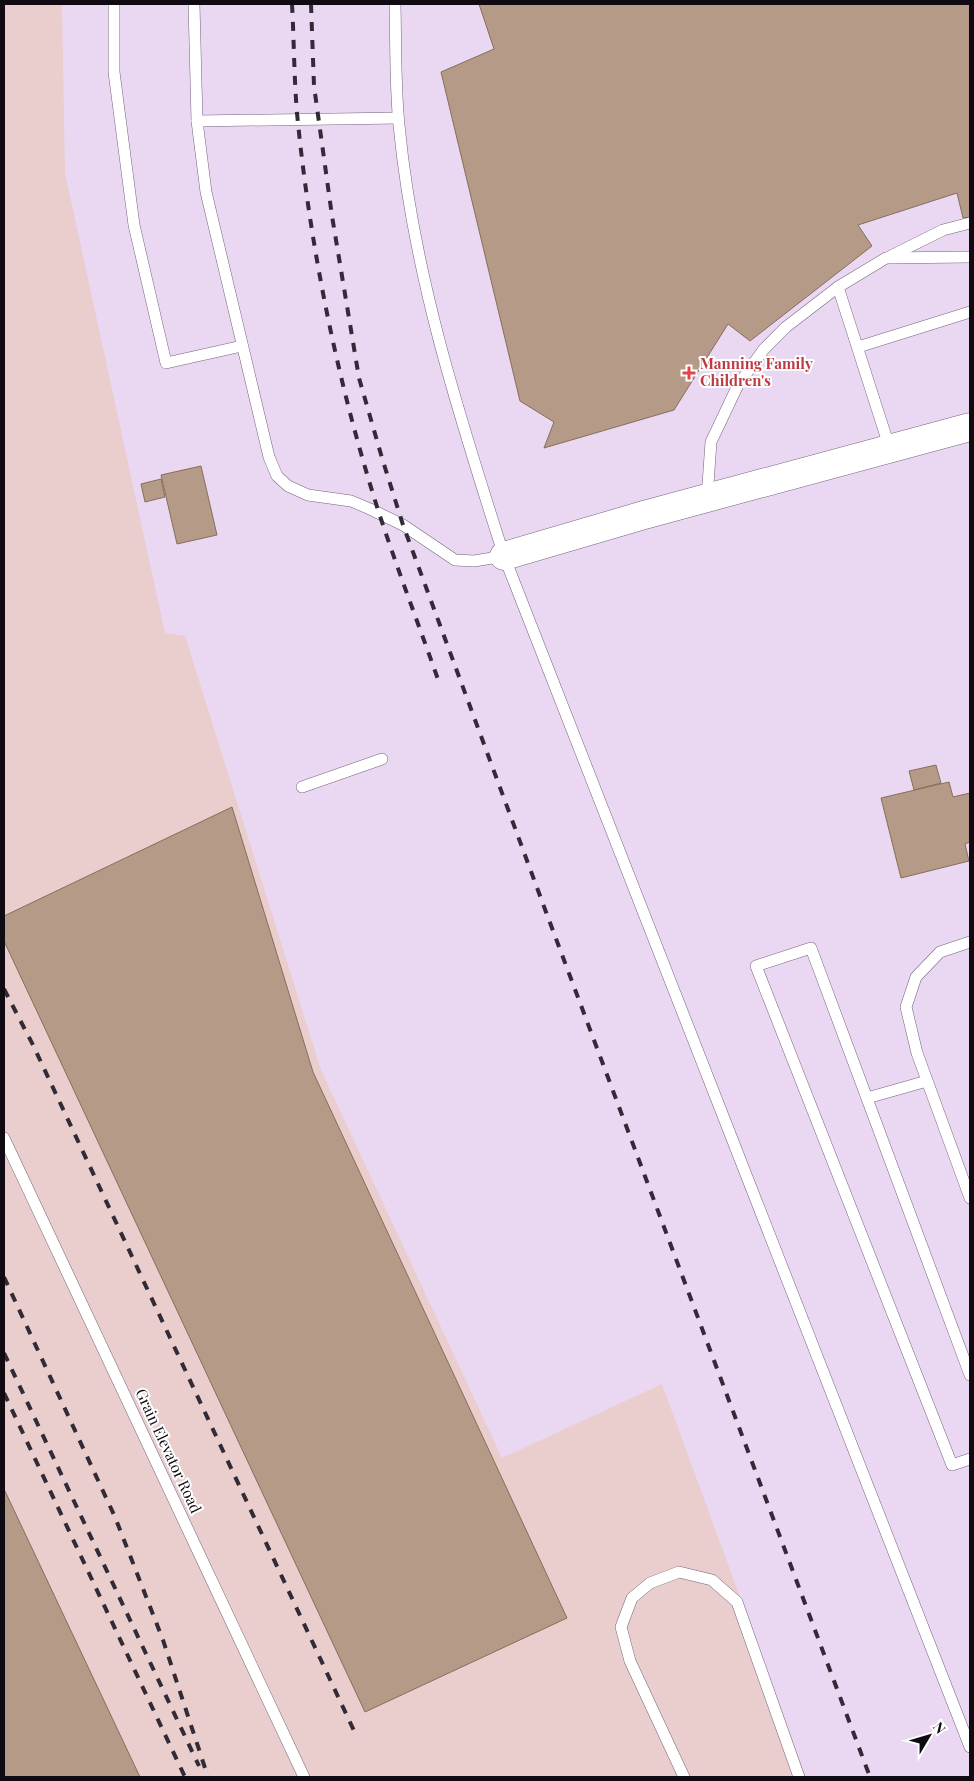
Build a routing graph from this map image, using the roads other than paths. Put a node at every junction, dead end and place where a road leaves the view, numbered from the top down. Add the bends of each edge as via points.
1 (114, 4) edge
2 (194, 4) edge
3 (395, 4) edge
4 (398, 118) junction
5 (197, 121) junction
6 (970, 223) edge
7 (970, 257) edge
8 (886, 258) junction
9 (838, 287) junction
10 (970, 312) edge
11 (242, 346) junction
12 (858, 347) junction
13 (970, 427) edge
14 (890, 449) junction
15 (707, 498) junction
16 (504, 556) junction
17 (382, 759) dead end
18 (302, 787) dead end
19 (970, 942) edge
20 (927, 1081) junction
21 (867, 1098) junction
22 (4, 1138) edge
23 (970, 1198) edge
24 (970, 1375) edge
25 (970, 1459) edge
26 (970, 1747) edge
27 (304, 1777) edge
28 (684, 1777) edge
29 (799, 1777) edge

1 - 11 lane via 114,72 134,226 166,364
2 - 5 lane
3 - 4 lane
4 - 5 lane
4 - 16 lane via 432,318
5 - 11 lane via 206,192
6 - 8 lane via 943,230
7 - 8 lane
8 - 9 lane
9 - 12 lane
9 - 15 lane via 786,327 764,349 738,385 711,442
10 - 12 lane
11 - 16 lane via 269,457 277,476 288,486 308,495 351,501 370,509 403,524 455,560 474,561
12 - 14 lane
13 - 14 street
14 - 15 street
15 - 16 street
16 - 26 lane
17 - 18 lane
19 - 20 lane via 940,952 916,977 906,1007
20 - 21 lane
20 - 23 lane
21 - 24 lane
21 - 25 lane via 811,948 756,966 952,1465
22 - 27 lane, Grain Elevator Road
28 - 29 lane via 630,1661 622,1627 632,1598 650,1583 679,1572 712,1580 737,1602

